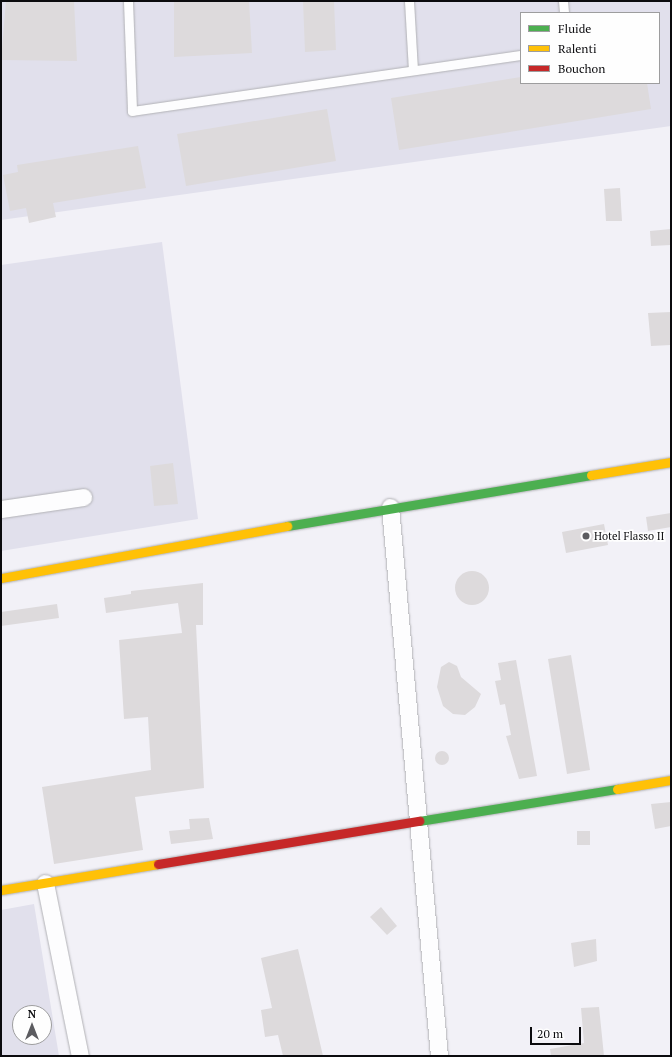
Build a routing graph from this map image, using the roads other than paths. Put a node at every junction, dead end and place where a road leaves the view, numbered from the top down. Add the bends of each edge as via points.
1 (128, 1) edge
2 (409, 1) edge
3 (563, 1) edge
4 (564, 12) edge
5 (520, 55) edge
6 (413, 70) junction
7 (671, 462) edge
8 (83, 497) dead end
9 (390, 507) junction
10 (1, 509) edge
11 (1, 578) edge
12 (671, 780) edge
13 (418, 821) junction
14 (45, 883) junction
15 (1, 890) edge
16 (80, 1056) edge
17 (439, 1056) edge

1 - 6 lane via 132,111
2 - 6 lane
3 - 4 lane
5 - 6 lane
7 - 9 street
8 - 10 street
9 - 11 street
9 - 13 street
12 - 13 street
13 - 14 street
13 - 17 street
14 - 15 street
14 - 16 street

